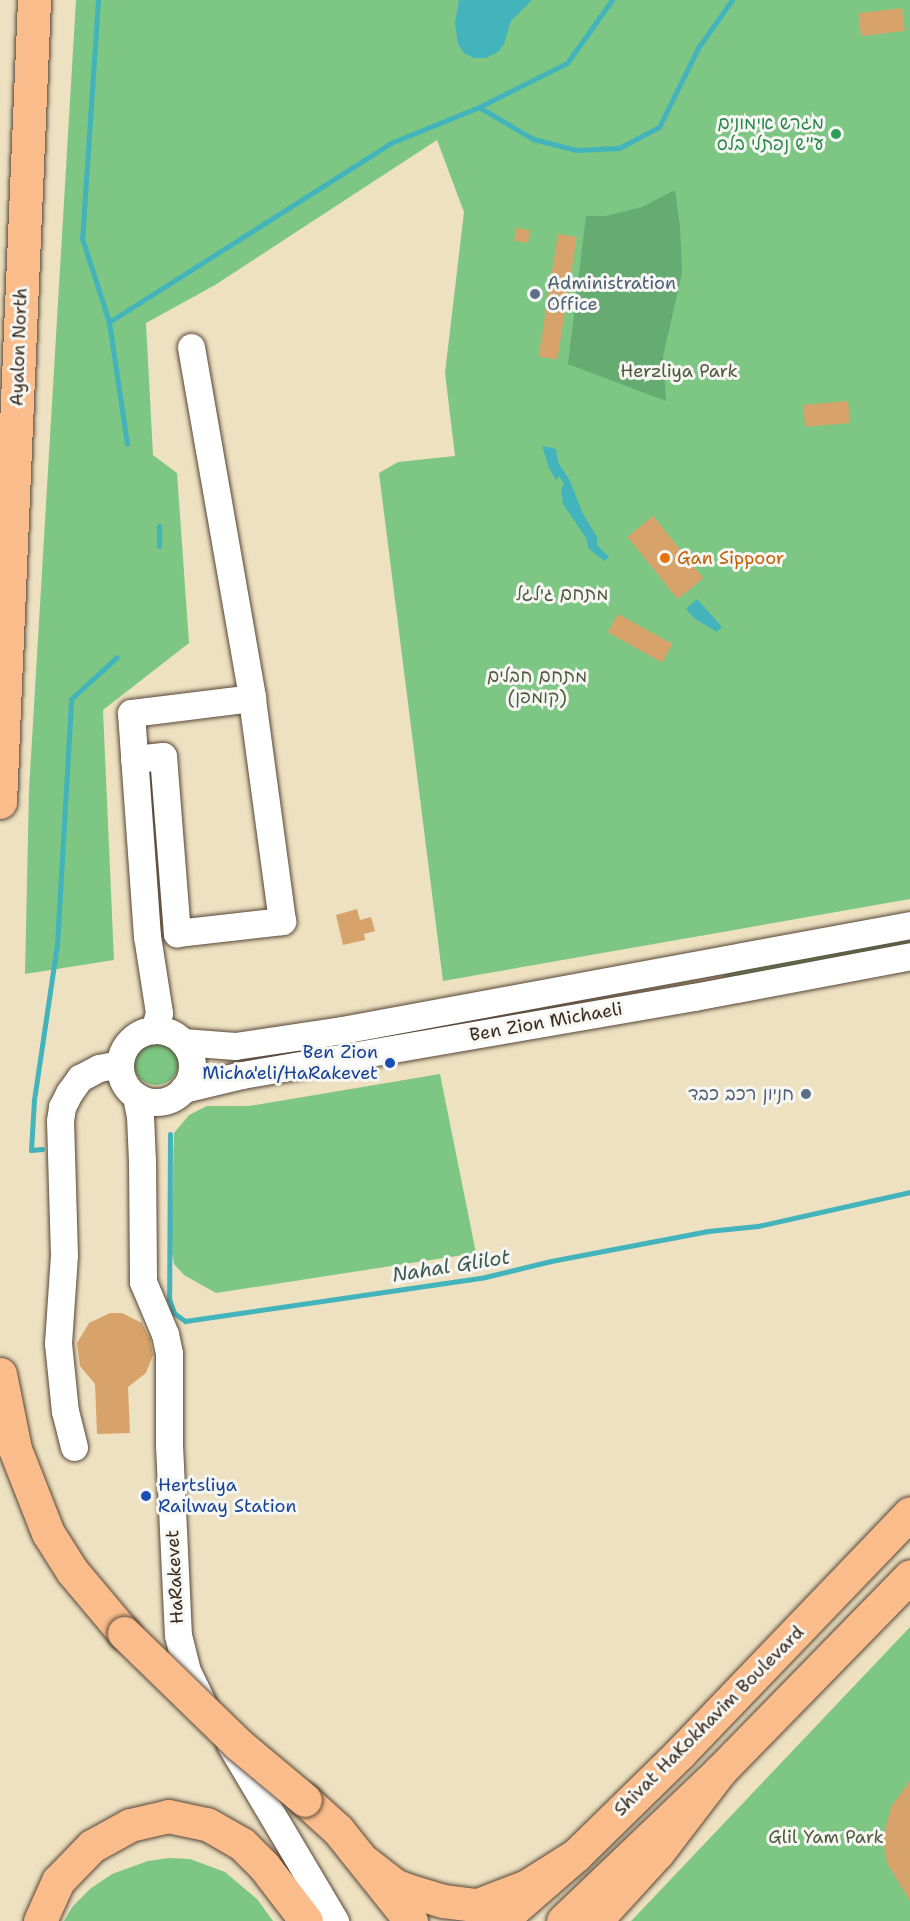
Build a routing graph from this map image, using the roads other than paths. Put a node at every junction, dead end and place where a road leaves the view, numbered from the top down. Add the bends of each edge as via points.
1 (34, 0) edge
2 (191, 347) dead end
3 (252, 698) junction
4 (134, 759) junction
5 (0, 801) edge
6 (910, 925) edge
7 (824, 943) junction
8 (148, 944) junction
9 (910, 956) edge
10 (672, 970) junction
11 (706, 989) junction
12 (154, 1030) junction
13 (182, 1041) junction
14 (120, 1064) junction
15 (173, 1095) junction
16 (136, 1096) junction
17 (142, 1161) junction
18 (0, 1374) edge
19 (74, 1447) dead end
20 (910, 1513) edge
21 (910, 1576) edge
22 (720, 1771) junction
23 (576, 1854) junction
24 (298, 1857) junction
25 (365, 1862) junction
26 (40, 1921) edge
27 (306, 1921) edge
28 (335, 1921) edge
29 (351, 1921) edge
30 (411, 1921) edge
31 (500, 1921) edge
32 (563, 1921) edge
33 (595, 1921) edge

1 - 5 main road, Ayalon North
2 - 3 street
3 - 4 street via 131,713
3 - 4 street via 282,921 177,933 163,756
4 - 8 street
6 - 7 street, Ben Zion Michaeli
7 - 10 street, Ben Zion Michaeli
7 - 11 street via 725,968
8 - 12 street via 159,1013
8 - 13 street
9 - 11 street, Ben Zion Michaeli
10 - 11 street via 697,973
10 - 13 street, Ben Zion Michaeli via 257,1043 235,1046
11 - 15 street, Ben Zion Michaeli via 253,1072
12 - 13 street via 166,1031
12 - 14 street via 126,1045
13 - 15 street via 191,1059 191,1070
14 - 16 street via 124,1082
14 - 19 street via 99,1068 80,1078 62,1107 60,1121 64,1255 58,1342 63,1395
15 - 16 street via 145,1100
15 - 17 street, HaRakevet via 154,1118
16 - 17 street, HaRakevet
17 - 24 street, HaRakevet via 143,1282 169,1353 169,1445 182,1657 195,1691
18 - 25 main road, bridge via 15,1449 48,1533 72,1571 124,1633 238,1744 338,1830
20 - 23 main road, Shivat HaKokhavim Boulevard via 680,1753
21 - 22 main road
22 - 32 main road
22 - 33 main road via 658,1852
23 - 25 main road via 527,1886 478,1905 443,1901 407,1890 394,1885
23 - 31 main road, Shivat HaKokhavim Boulevard
24 - 28 street, HaRakevet
24 - 29 street, HaRakevet
25 - 30 main road
26 - 27 main road via 58,1881 92,1846 130,1826 168,1816 207,1824 242,1844

